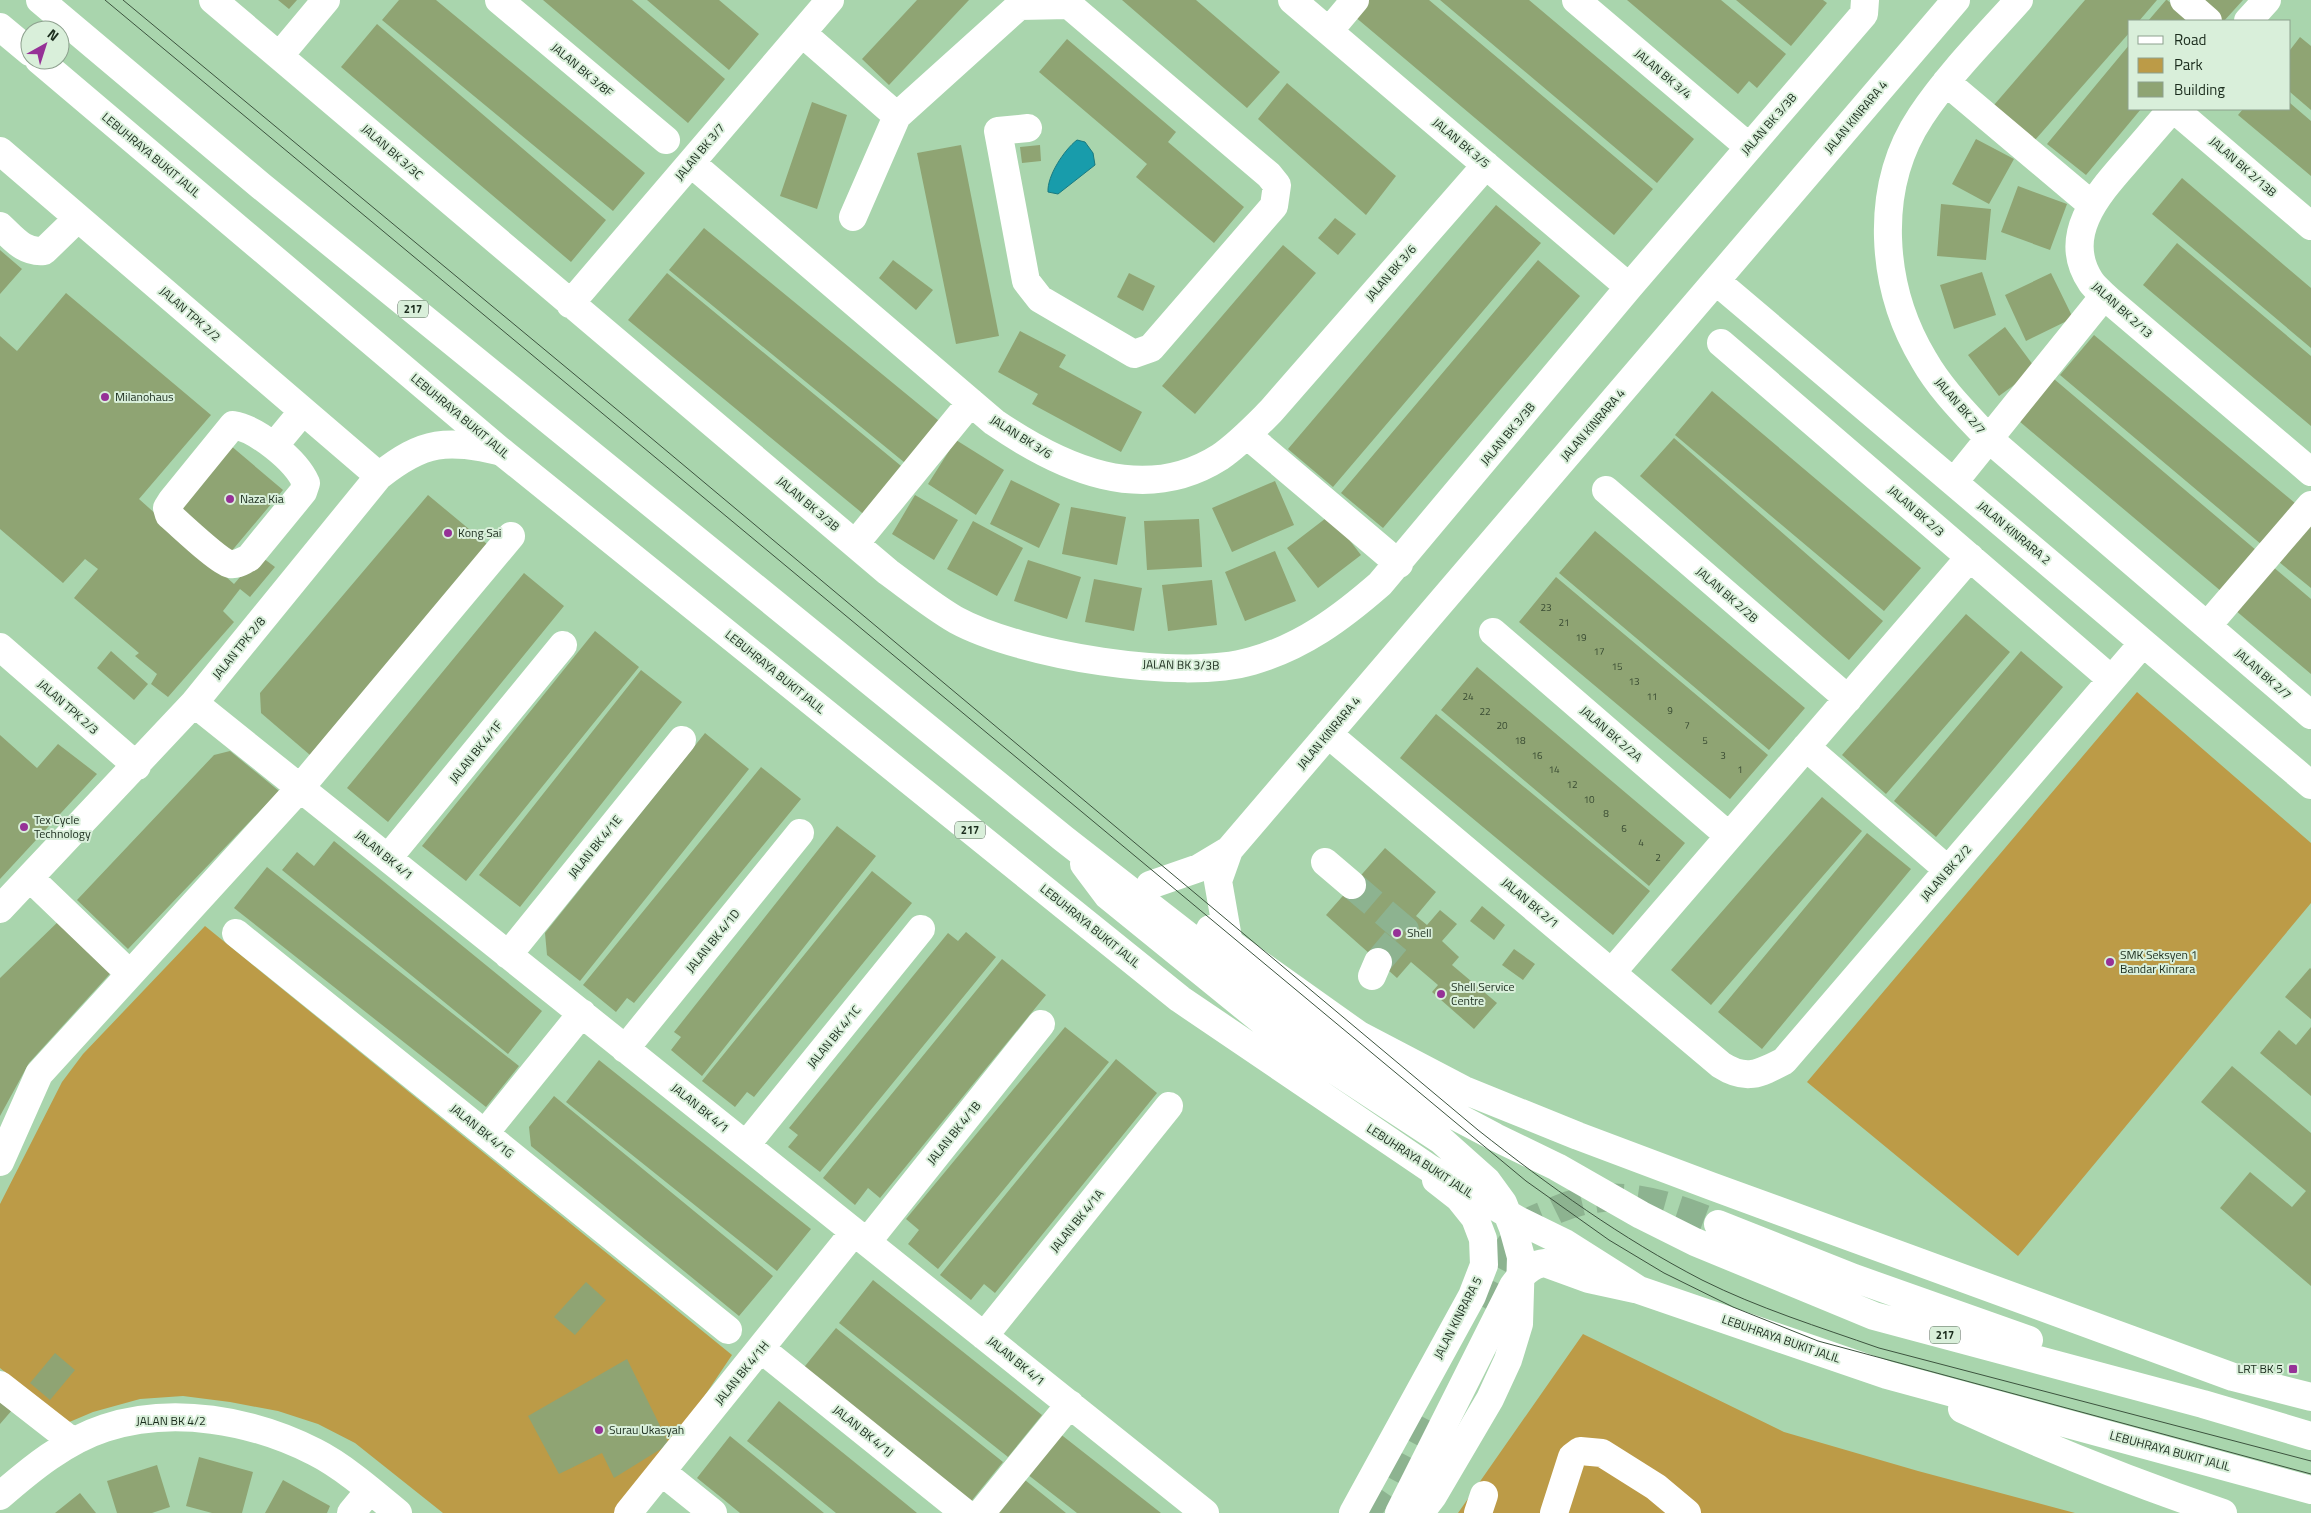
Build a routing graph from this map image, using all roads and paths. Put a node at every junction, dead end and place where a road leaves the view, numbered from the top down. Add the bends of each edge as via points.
1 (40, 0) edge
2 (213, 0) edge
3 (326, 0) edge
4 (499, 0) edge
5 (830, 0) edge
6 (1292, 0) edge
7 (1355, 0) edge
8 (1576, 0) edge
9 (1956, 0) edge
10 (2019, 0) edge
11 (2184, 0) edge
12 (2267, 0) edge
13 (1864, 7) edge
14 (2207, 20) edge
15 (2249, 20) edge
16 (0, 27) edge
17 (1328, 31) junction
18 (802, 33) junction
19 (20, 45) edge
20 (0, 47) edge
21 (20, 52) edge
22 (280, 56) junction
23 (51, 70) edge
24 (1946, 82) junction
25 (2172, 110) edge
26 (2174, 110) edge
27 (897, 116) junction
28 (1028, 128) dead end
29 (666, 140) dead end
30 (1749, 147) junction
31 (0, 151) edge
32 (691, 163) junction
33 (1486, 165) junction
34 (2092, 205) junction
35 (853, 217) dead end
36 (78, 218) junction
37 (0, 226) edge
38 (2311, 226) edge
39 (1716, 281) junction
40 (1629, 287) junction
41 (2104, 296) junction
42 (570, 304) junction
43 (1721, 343) dead end
44 (971, 402) junction
45 (303, 411) junction
46 (1247, 435) junction
47 (1989, 439) junction
48 (274, 446) junction
49 (502, 452) junction
50 (2311, 472) edge
51 (380, 476) junction
52 (1954, 482) junction
53 (1606, 490) dead end
54 (2311, 505) edge
55 (511, 536) dead end
56 (855, 544) junction
57 (1970, 557) junction
58 (1399, 564) junction
59 (2207, 626) junction
60 (1493, 632) dead end
61 (2143, 642) junction
62 (563, 645) dead end
63 (0, 647) edge
64 (2111, 679) junction
65 (1848, 699) junction
66 (194, 703) junction
67 (2311, 715) edge
68 (1328, 734) junction
69 (682, 740) dead end
70 (1806, 747) junction
71 (137, 766) junction
72 (2311, 785) edge
73 (300, 788) junction
74 (1009, 793) junction
75 (800, 833) dead end
76 (1729, 836) junction
77 (1064, 838) junction
78 (1229, 850) junction
79 (388, 858) junction
80 (1325, 862) dead end
81 (1948, 870) junction
82 (30, 878) junction
83 (1150, 885) junction
84 (1352, 885) tunnel mouth
85 (0, 909) edge
86 (921, 929) dead end
87 (236, 933) dead end
88 (1229, 944) junction
89 (508, 955) junction
90 (1612, 972) junction
91 (130, 974) junction
92 (582, 1013) junction
93 (1041, 1024) dead end
94 (626, 1049) junction
95 (1732, 1072) joint
96 (1169, 1106) dead end
97 (485, 1133) junction
98 (1390, 1142) junction
99 (746, 1145) junction
100 (3, 1149) edge
101 (1718, 1224) tunnel mouth
102 (860, 1237) junction
103 (1639, 1290) junction
104 (728, 1330) dead end
105 (984, 1336) junction
106 (762, 1349) junction
107 (1887, 1375) junction
108 (0, 1384) edge
109 (2311, 1397) edge
110 (1070, 1404) junction
111 (2203, 1404) junction
112 (2311, 1436) edge
113 (73, 1442) junction
114 (662, 1472) junction
115 (370, 1490) junction
116 (2311, 1490) edge
117 (0, 1496) edge
118 (351, 1513) edge
119 (398, 1513) edge
120 (628, 1513) edge
121 (713, 1513) edge
122 (965, 1513) edge
123 (981, 1513) edge
124 (1205, 1513) edge
125 (1353, 1513) edge
126 (1399, 1513) edge
127 (1420, 1513) edge
128 (1554, 1513) edge
129 (1687, 1513) edge
130 (2223, 1513) edge

1 - 74 main road, 217 via 261,186
2 - 22 main road, JALAN BK 3/3C
3 - 22 main road
4 - 29 main road, JALAN BK 3/8F
5 - 18 main road, JALAN BK 3/7
6 - 17 main road, JALAN BK 3/5
7 - 17 main road
8 - 30 main road, JALAN BK 3/4
9 - 39 main road, JALAN KINRARA 4
10 - 24 main road, JALAN BK 2/7
11 - 14 main road
12 - 15 main road
13 - 30 main road, JALAN BK 3/3B
16 - 19 main road
17 - 33 main road, JALAN BK 3/5
18 - 27 main road
18 - 32 main road, JALAN BK 3/7
20 - 21 main road
22 - 42 main road, JALAN BK 3/3C
23 - 49 main road, LEBUHRAYA BUKIT JALIL / 217
24 - 34 main road
24 - 47 main road, JALAN BK 2/7 via 1920,117 1901,153 1890,191 1887,225 1891,262 1908,329 1924,361 1942,387
25 - 34 main road, JALAN BK 2/13 via 2096,196
26 - 38 main road, JALAN BK 2/13B
27 - 28 main road via 1019,6 1069,4 1268,175 1277,185 1274,206 1151,348 1134,354 1040,299 1026,281 998,132
27 - 35 main road
30 - 40 main road, JALAN BK 3/3B
31 - 36 main road, JALAN TPK 2/2
32 - 42 main road, JALAN BK 3/7
32 - 44 main road, JALAN BK 3/6
33 - 40 main road, JALAN BK 3/5
33 - 46 main road, JALAN BK 3/6
34 - 41 main road, JALAN BK 2/13 via 2079,239 2082,262 2091,283
36 - 37 main road via 44,251 32,252
36 - 45 main road, JALAN TPK 2/2
39 - 52 main road, JALAN KINRARA 2
39 - 68 main road, JALAN KINRARA 4
40 - 58 main road, JALAN BK 3/3B
41 - 47 main road
41 - 50 main road, JALAN BK 2/13
42 - 56 main road, JALAN BK 3/3B
43 - 57 main road, JALAN BK 2/3
44 - 46 main road, JALAN BK 3/6 via 994,422 1054,458 1123,480 1159,479 1192,472
44 - 56 main road
45 - 48 main road
45 - 51 main road, JALAN TPK 2/2
46 - 58 main road
47 - 52 main road
47 - 59 main road, JALAN BK 2/7
48 - 48 main road via 302,472 306,483 303,492 248,558 237,564 228,563 168,515 172,500 232,425 242,427
49 - 51 main road, JALAN TPK 2/8 via 466,444 443,444 401,459
49 - 98 main road, LEBUHRAYA BUKIT JALIL / 217 via 1180,1000
51 - 66 main road, JALAN TPK 2/8
52 - 61 main road, JALAN KINRARA 2
53 - 65 main road, JALAN BK 2/2B
54 - 59 main road
55 - 73 main road
56 - 58 main road, JALAN BK 3/3B via 888,572 957,620 997,636 1077,658 1167,667 1210,668 1250,662 1289,648 1350,610
57 - 64 main road, JALAN BK 2/3
57 - 65 main road
59 - 67 main road, JALAN BK 2/7
60 - 76 main road, JALAN BK 2/2A
61 - 64 main road, JALAN BK 2/2
61 - 72 main road, JALAN KINRARA 2
62 - 79 main road, JALAN BK 4/1F
63 - 71 main road, JALAN TPK 2/3
64 - 81 main road, JALAN BK 2/2
65 - 70 main road
66 - 71 main road, JALAN TPK 2/8
66 - 73 main road, JALAN BK 4/1
68 - 78 main road, JALAN KINRARA 4
68 - 90 main road, JALAN BK 2/1
69 - 89 main road, JALAN BK 4/1E
70 - 76 main road
70 - 81 main road
71 - 82 main road, JALAN TPK 2/8
73 - 79 main road, JALAN BK 4/1
73 - 91 main road
74 - 77 main road, 217
74 - 83 main road via 1048,809
75 - 94 main road, JALAN BK 4/1D
76 - 90 main road
77 - 111 main road, 217 via 1273,1002 1390,1081 1695,1242 1874,1316
77 - 127 main road via 1108,896 1272,1029 1441,1140 1487,1181 1503,1203 1521,1258 1519,1324 1508,1360 1490,1399
78 - 83 main road, JALAN KINRARA 4 via 1198,868
78 - 88 main road, JALAN KINRARA 4 via 1218,881
79 - 89 main road, JALAN BK 4/1
80 - 84 main road
81 - 95 main road, JALAN BK 2/2 via 1784,1062 1758,1074
82 - 85 main road, JALAN TPK 2/8
82 - 91 main road
83 - 88 main road
86 - 99 main road, JALAN BK 4/1C
87 - 97 main road, JALAN BK 4/1G
88 - 109 main road via 1358,1035 1464,1090 1711,1186 2233,1377
89 - 92 main road, JALAN BK 4/1
90 - 95 main road, JALAN BK 2/1
91 - 100 main road via 40,1074
92 - 94 main road, JALAN BK 4/1
92 - 97 main road
93 - 102 main road, JALAN BK 4/1B
94 - 99 main road, JALAN BK 4/1
96 - 105 main road, JALAN BK 4/1A
97 - 104 main road, JALAN BK 4/1G
98 - 103 main road, LEBUHRAYA BUKIT JALIL / 217 via 1467,1192 1565,1242
98 - 125 main road, JALAN KINRARA 5 via 1460,1198 1475,1218 1483,1239 1484,1265 1472,1296
99 - 102 main road, JALAN BK 4/1
101 - 111 main road via 1988,1326 2166,1382
102 - 105 main road, JALAN BK 4/1
102 - 106 main road, JALAN BK 4/1H
103 - 107 main road, LEBUHRAYA BUKIT JALIL / 217
103 - 126 main road via 1589,1279 1545,1263 1520,1276 1476,1356
105 - 110 main road, JALAN BK 4/1
106 - 114 main road, JALAN BK 4/1H
106 - 122 main road, JALAN BK 4/1J
107 - 116 main road, LEBUHRAYA BUKIT JALIL / 217
107 - 130 main road via 2035,1442
108 - 113 main road
110 - 123 main road
110 - 124 main road, JALAN BK 4/1
111 - 112 main road, 217
113 - 115 main road, JALAN BK 4/2 via 137,1419 199,1419 248,1426 316,1453
113 - 117 main road, JALAN BK 4/2 via 44,1460
114 - 120 main road, JALAN BK 4/1H
114 - 121 main road
115 - 118 main road
115 - 119 main road, JALAN BK 4/2
128 - 129 main road via 1572,1457 1580,1451 1602,1453 1656,1487

